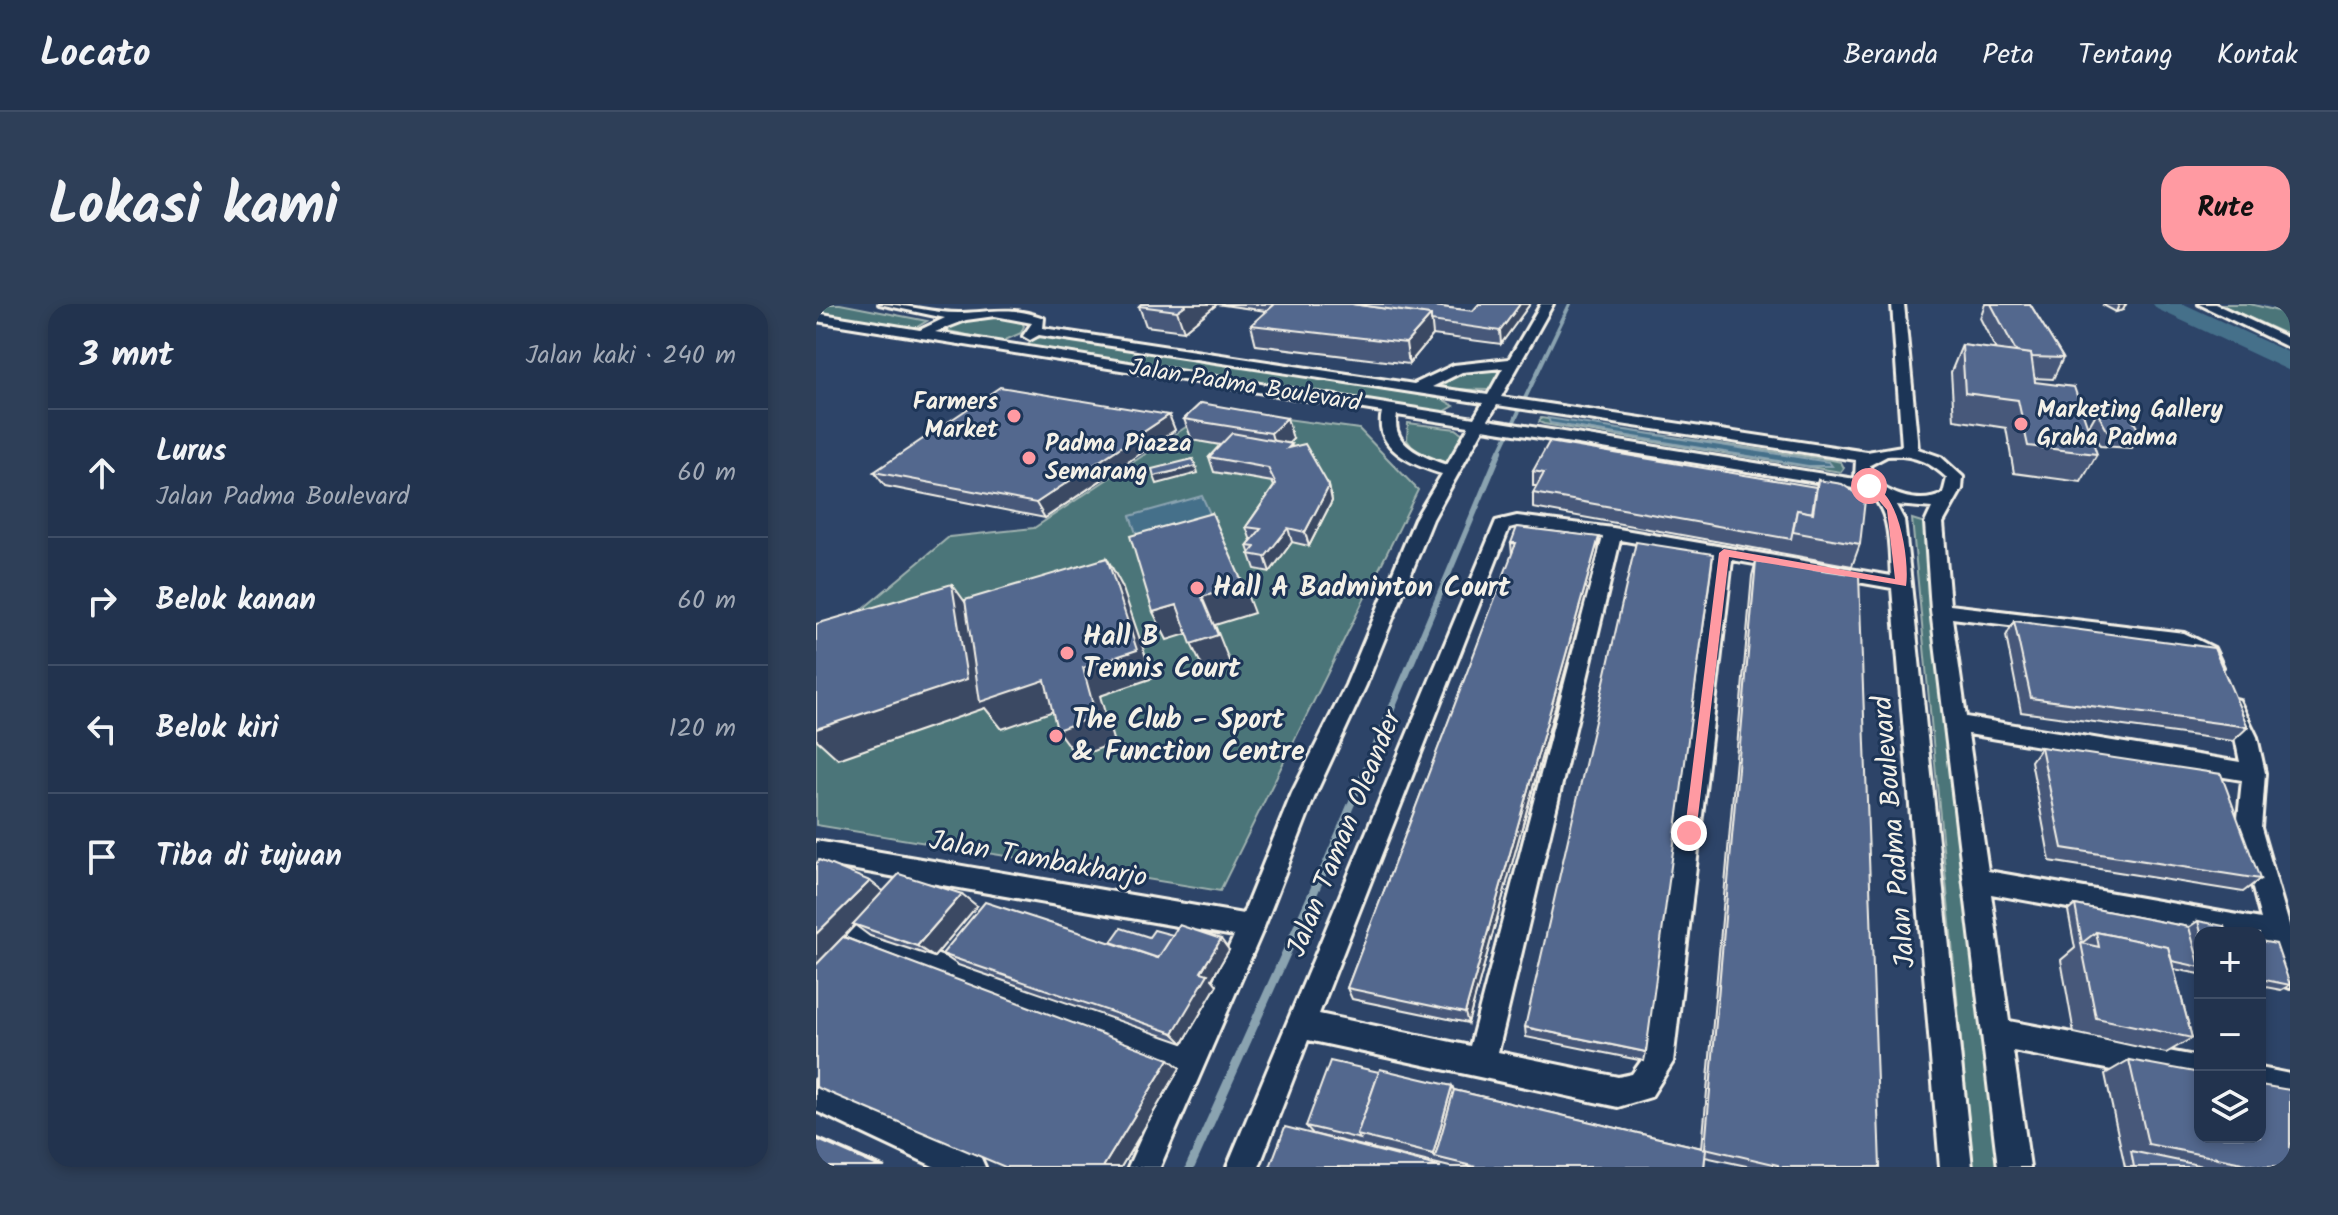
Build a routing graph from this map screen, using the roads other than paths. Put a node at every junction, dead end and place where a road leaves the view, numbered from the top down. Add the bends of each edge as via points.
1 (885, 304) edge
2 (1042, 304) edge
3 (1547, 304) edge
4 (1898, 304) edge
5 (2205, 304) edge
6 (1007, 307) edge
7 (1030, 315) junction
8 (958, 316) junction
9 (816, 317) edge
10 (1036, 331) junction
11 (922, 334) junction
12 (2290, 344) edge
13 (1009, 350) junction
14 (1511, 363) junction
15 (1415, 389) junction
16 (1494, 401) junction
17 (1391, 408) junction
18 (1481, 422) junction
19 (1910, 452) junction
20 (1868, 457) junction
21 (1449, 471) junction
22 (1876, 491) junction
23 (1945, 500) junction
24 (1613, 533) junction
25 (1724, 553) junction
26 (1902, 584) junction
27 (1941, 610) junction
28 (1957, 724) junction
29 (2254, 773) junction
30 (816, 852) edge
31 (917, 870) junction
32 (1976, 880) junction
33 (896, 892) edge
34 (875, 914) edge
35 (1251, 927) junction
36 (2276, 934) junction
37 (2290, 975) edge
38 (1299, 1024) junction
39 (1996, 1033) junction
40 (1192, 1060) junction
41 (1480, 1064) junction
42 (2195, 1071) edge
43 (2266, 1084) edge
44 (2290, 1089) edge
45 (816, 1095) edge
46 (969, 1167) edge
47 (1144, 1167) edge
48 (1243, 1167) edge
49 (1956, 1167) edge
50 (2014, 1167) edge

1 - 8 street
2 - 7 street
3 - 14 street
4 - 19 street
5 - 12 street
6 - 7 street
6 - 8 street
7 - 10 street via 1039,321
8 - 11 street
9 - 11 street
10 - 13 street
10 - 15 street, Jalan Padma Boulevard
11 - 13 street, Jalan Padma Boulevard
13 - 17 street, Jalan Padma Boulevard
14 - 15 street via 1459,368
14 - 16 street
15 - 16 street, Jalan Padma Boulevard
16 - 18 street
16 - 20 street, Jalan Padma Boulevard
17 - 18 street, Jalan Padma Boulevard
17 - 21 street via 1392,439 1413,461
18 - 21 street
18 - 22 street, Jalan Padma Boulevard
19 - 20 street
19 - 23 street via 1938,461 1955,477 1957,486
20 - 22 street, Jalan Padma Boulevard via 1860,470
21 - 35 street via 1304,793
22 - 23 street via 1915,504
22 - 26 street, Jalan Padma Boulevard via 1895,520
23 - 27 street via 1934,523
24 - 25 street
24 - 38 street, Jalan Taman Oleander via 1517,521 1502,525
24 - 41 street
25 - 26 street
25 - 41 street via 1658,1062 1641,1087 1618,1092
26 - 49 street, Jalan Padma Boulevard
27 - 28 street
27 - 29 street via 2196,644 2207,653 2246,737
28 - 29 street
28 - 32 street
29 - 36 street via 2249,828
30 - 31 street, Jalan Tambakharjo
31 - 33 street
31 - 35 street, Jalan Tambakharjo
32 - 36 street
32 - 39 street
34 - 40 street via 844,947
35 - 40 street
36 - 37 street
38 - 41 street
38 - 48 street, Jalan Taman Oleander
39 - 42 street
39 - 50 street
40 - 47 street
43 - 44 street
45 - 46 street

